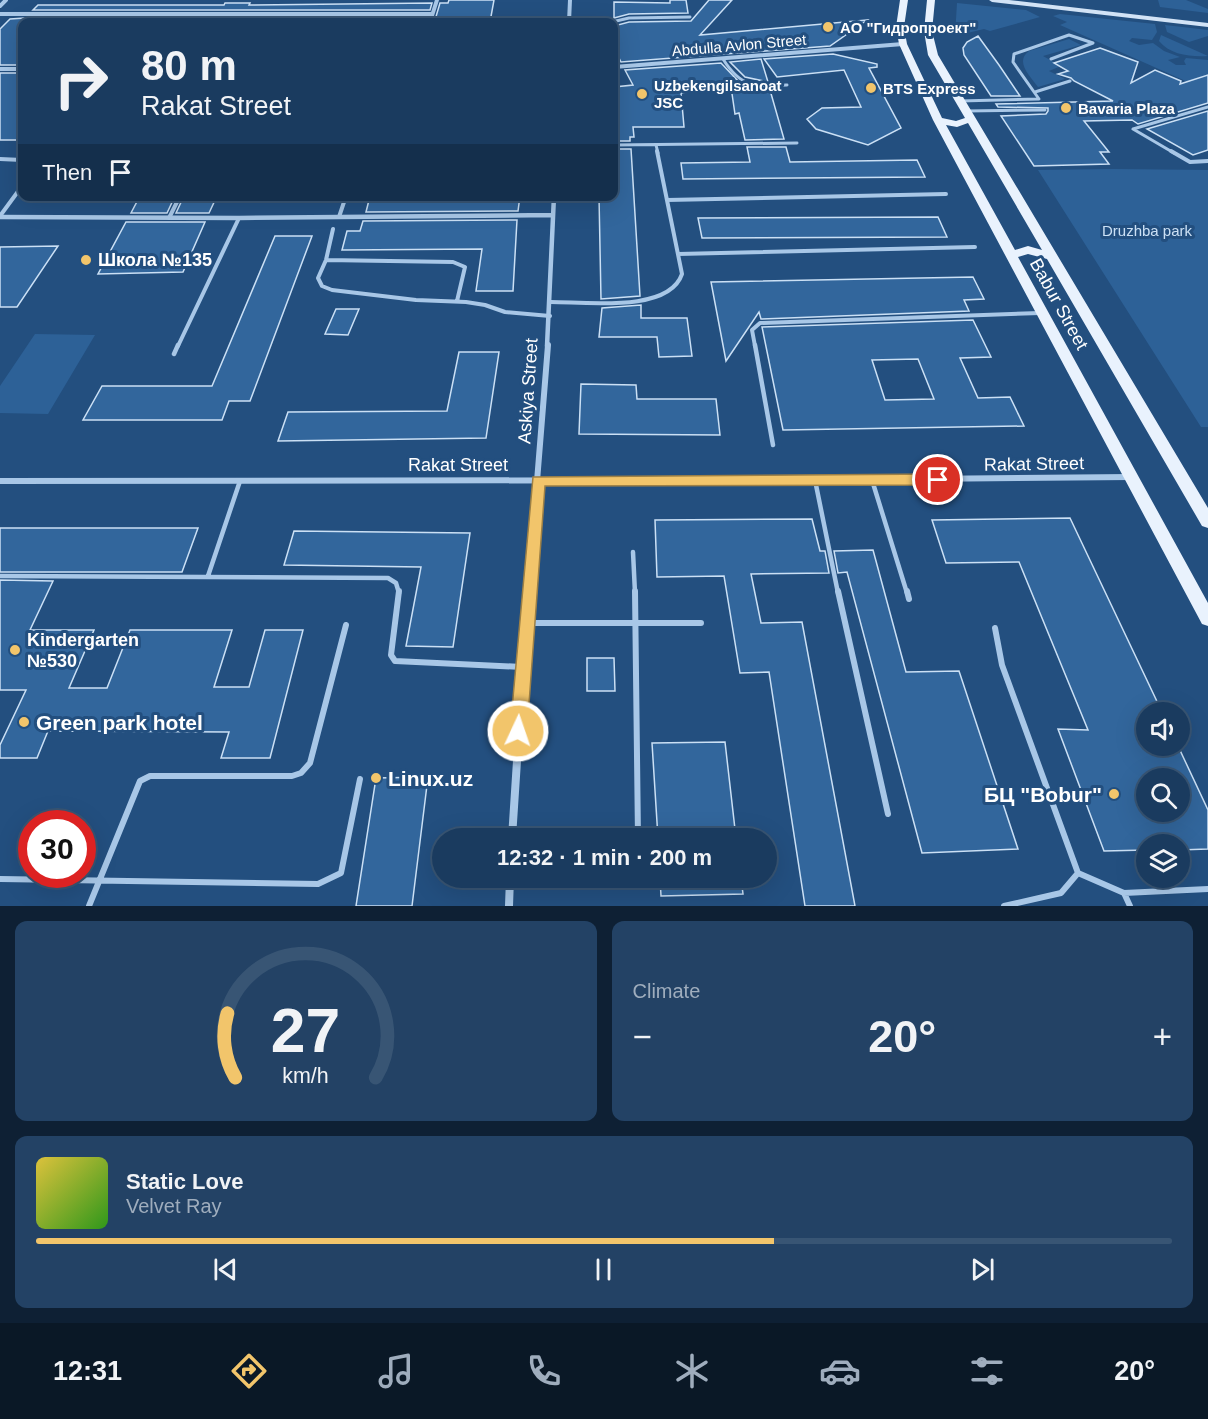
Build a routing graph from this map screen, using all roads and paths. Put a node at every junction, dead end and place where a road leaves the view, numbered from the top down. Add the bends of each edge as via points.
1 (6, 0) edge
2 (437, 0) edge
3 (570, 0) edge
4 (904, 0) edge
5 (931, 0) edge
6 (992, 0) edge
7 (1033, 0) edge
8 (0, 6) edge
9 (0, 14) edge
10 (432, 14) junction
11 (690, 17) dead end
12 (431, 18) edge
13 (569, 18) edge
14 (1208, 20) edge
15 (618, 21) edge
16 (1208, 25) edge
17 (903, 44) junction
18 (723, 59) junction
19 (1051, 59) dead end
20 (618, 68) edge
21 (0, 69) edge
22 (18, 69) edge
23 (1070, 81) dead end
24 (787, 85) dead end
25 (1035, 92) junction
26 (1208, 107) edge
27 (965, 110) junction
28 (1045, 110) dead end
29 (938, 120) junction
30 (797, 143) dead end
31 (656, 145) junction
32 (618, 146) edge
33 (0, 159) edge
34 (18, 160) edge
35 (1208, 161) edge
36 (18, 192) edge
37 (946, 194) dead end
38 (667, 200) junction
39 (178, 201) edge
40 (344, 201) edge
41 (554, 201) edge
42 (553, 215) junction
43 (0, 217) edge
44 (339, 217) junction
45 (169, 218) junction
46 (239, 218) junction
47 (333, 229) dead end
48 (975, 247) dead end
49 (678, 254) junction
50 (1010, 256) junction
51 (1050, 256) junction
52 (326, 260) junction
53 (457, 302) junction
54 (551, 302) junction
55 (1041, 313) junction
56 (550, 316) junction
57 (174, 354) dead end
58 (773, 445) dead end
59 (1132, 477) junction
60 (538, 480) junction
61 (815, 480) junction
62 (872, 480) junction
63 (240, 481) junction
64 (0, 482) edge
65 (1208, 522) edge
66 (633, 552) dead end
67 (0, 576) edge
68 (208, 576) junction
69 (909, 598) dead end
70 (1208, 619) edge
71 (525, 623) junction
72 (636, 623) junction
73 (701, 623) dead end
74 (346, 626) dead end
75 (995, 628) dead end
76 (522, 667) junction
77 (360, 779) dead end
78 (888, 814) dead end
79 (513, 828) edge
80 (638, 828) edge
81 (1077, 873) junction
82 (0, 879) edge
83 (99, 879) junction
84 (510, 888) edge
85 (1208, 889) edge
86 (1124, 893) junction
87 (89, 906) edge
88 (509, 906) edge
89 (1004, 906) edge
90 (1130, 906) edge

1 - 8 street
2 - 10 street
3 - 13 street
4 - 17 main road, Babur Street via 900,27
5 - 27 main road, Babur Street via 931,48
6 - 16 main road
7 - 14 main road
9 - 10 street
10 - 12 street
11 - 15 lane
17 - 18 street, Abdulla Avlon Street
17 - 29 main road, Babur Street
18 - 20 street, Abdulla Avlon Street
18 - 24 lane via 731,73 749,86
19 - 25 lane via 1093,43 1069,35 1014,54 1013,63
21 - 22 street
23 - 25 lane
25 - 27 lane via 1039,99
26 - 35 lane via 1133,129 1190,162
27 - 28 lane
27 - 29 main road via 957,123
27 - 51 main road, Babur Street
29 - 50 main road, Babur Street
30 - 31 lane
31 - 32 lane
31 - 38 lane
33 - 34 lane
36 - 43 lane
37 - 38 lane
38 - 49 lane
39 - 45 lane
40 - 44 lane
41 - 42 street, Askiya Street
42 - 44 street
42 - 54 street, Askiya Street
43 - 45 street
44 - 46 street
45 - 46 street
46 - 57 lane
47 - 52 lane
48 - 49 lane
49 - 54 lane via 680,282 662,296 648,301
50 - 51 main road via 1028,250
50 - 55 main road, Babur Street
51 - 65 main road, Babur Street
52 - 53 lane via 318,278 322,286 332,290
52 - 53 lane via 453,262 465,267
53 - 56 lane
54 - 56 street, Askiya Street
55 - 58 lane via 760,323 752,330
55 - 59 main road, Babur Street
56 - 60 street, Askiya Street
59 - 62 street, Rakat Street
59 - 70 main road, Babur Street
60 - 61 street, Rakat Street
60 - 63 street, Rakat Street
60 - 71 street, Askiya Street
61 - 62 street, Rakat Street
61 - 78 lane
62 - 69 lane
63 - 64 street, Rakat Street
63 - 68 lane
66 - 72 lane
67 - 68 lane
68 - 76 lane via 395,580 399,593 391,655 395,661
71 - 72 lane
71 - 76 street, Askiya Street
72 - 73 lane
72 - 80 lane
74 - 83 lane via 310,763 301,773 150,776 140,782 135,792
75 - 81 lane via 1002,666
76 - 79 street, Askiya Street
77 - 83 lane via 341,873 318,884
81 - 86 lane
81 - 89 lane via 1061,893
82 - 83 lane
83 - 87 lane
84 - 88 street
85 - 86 lane
86 - 90 lane

